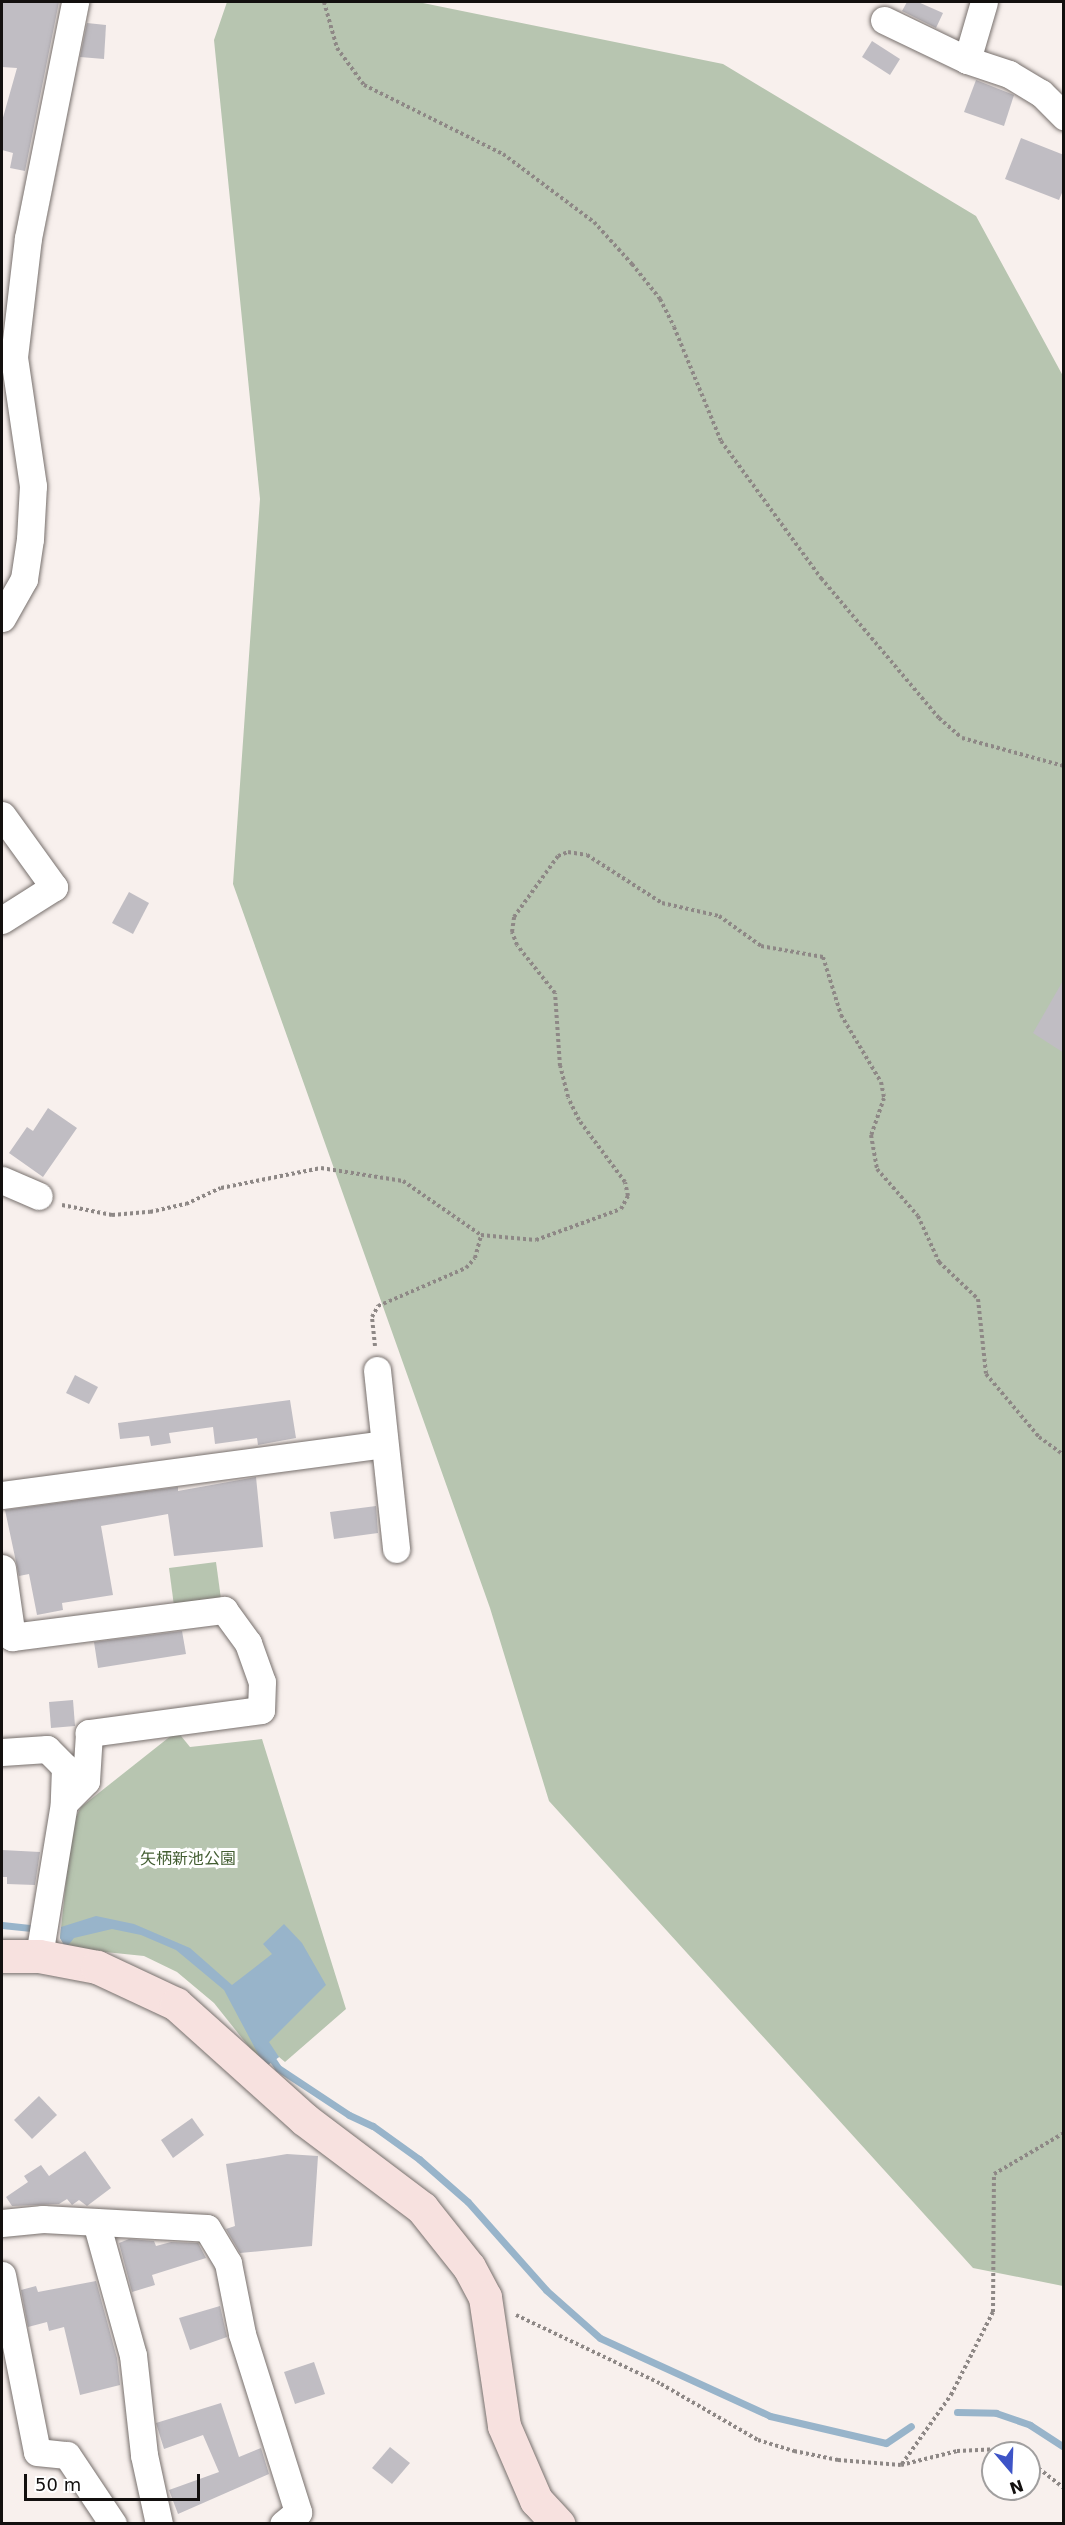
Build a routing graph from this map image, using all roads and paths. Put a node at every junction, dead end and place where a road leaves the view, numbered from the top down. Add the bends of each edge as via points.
1 (75, 2) edge
2 (324, 2) edge
3 (984, 2) edge
4 (884, 20) dead end
5 (967, 60) junction
6 (1064, 116) edge
7 (2, 618) edge
8 (1064, 766) edge
9 (2, 815) edge
10 (2, 920) edge
11 (2, 1180) edge
12 (39, 1196) joint
13 (481, 1234) junction
14 (377, 1370) joint
15 (384, 1444) junction
16 (1064, 1455) edge
17 (2, 1495) edge
18 (396, 1549) dead end
19 (2, 1568) edge
20 (2, 1752) edge
21 (64, 1803) junction
22 (43, 1940) junction
23 (2, 1956) edge
24 (1064, 2133) edge
25 (96, 2222) junction
26 (2, 2223) edge
27 (2, 2276) edge
28 (485, 2297) junction
29 (981, 2450) edge
30 (901, 2465) junction
31 (1041, 2470) edge
32 (1064, 2488) edge
33 (113, 2523) edge
34 (159, 2523) edge
35 (283, 2523) edge
36 (558, 2523) edge

1 - 7 street via 28,238 14,357 33,486 30,539 24,579
2 - 8 path via 337,48 364,85 503,154 594,222 632,264 660,299 721,441 821,578 939,718 963,738
3 - 5 street
4 - 5 street
5 - 6 street via 1009,74 1041,93
9 - 10 street via 54,887
11 - 12 street
12 - 13 path via 69,1208 112,1215 150,1212 186,1204 221,1188 321,1168 403,1181
13 - 14 path via 475,1258 466,1268 378,1306 372,1317
13 - 16 path via 536,1240 610,1215 621,1209 628,1196 625,1182 579,1120 568,1096 560,1066 555,993 520,949 512,932 514,917 558,856 568,852 586,855 662,903 719,916 761,946 823,957 841,1015 881,1082 884,1098 871,1135 876,1169 918,1216 939,1262 978,1299 986,1374 1040,1437
14 - 15 street
15 - 17 street
15 - 18 street
19 - 21 street via 12,1637 224,1610 248,1643 262,1682 261,1710 89,1733 86,1781
20 - 21 street via 47,1749 65,1767
21 - 22 street
22 - 23 street
22 - 28 street via 176,2004 304,2119 369,2164 422,2208 469,2267
24 - 30 path via 994,2174 993,2312 951,2395
25 - 26 street via 43,2219
25 - 34 street via 133,2355 144,2455
25 - 35 street via 207,2228 216,2237 228,2263 242,2334 298,2512
27 - 33 street via 37,2452 68,2455
28 - 30 path via 661,2384 758,2440 837,2460
28 - 36 street via 504,2426 536,2500
29 - 30 path via 957,2451
31 - 32 path

